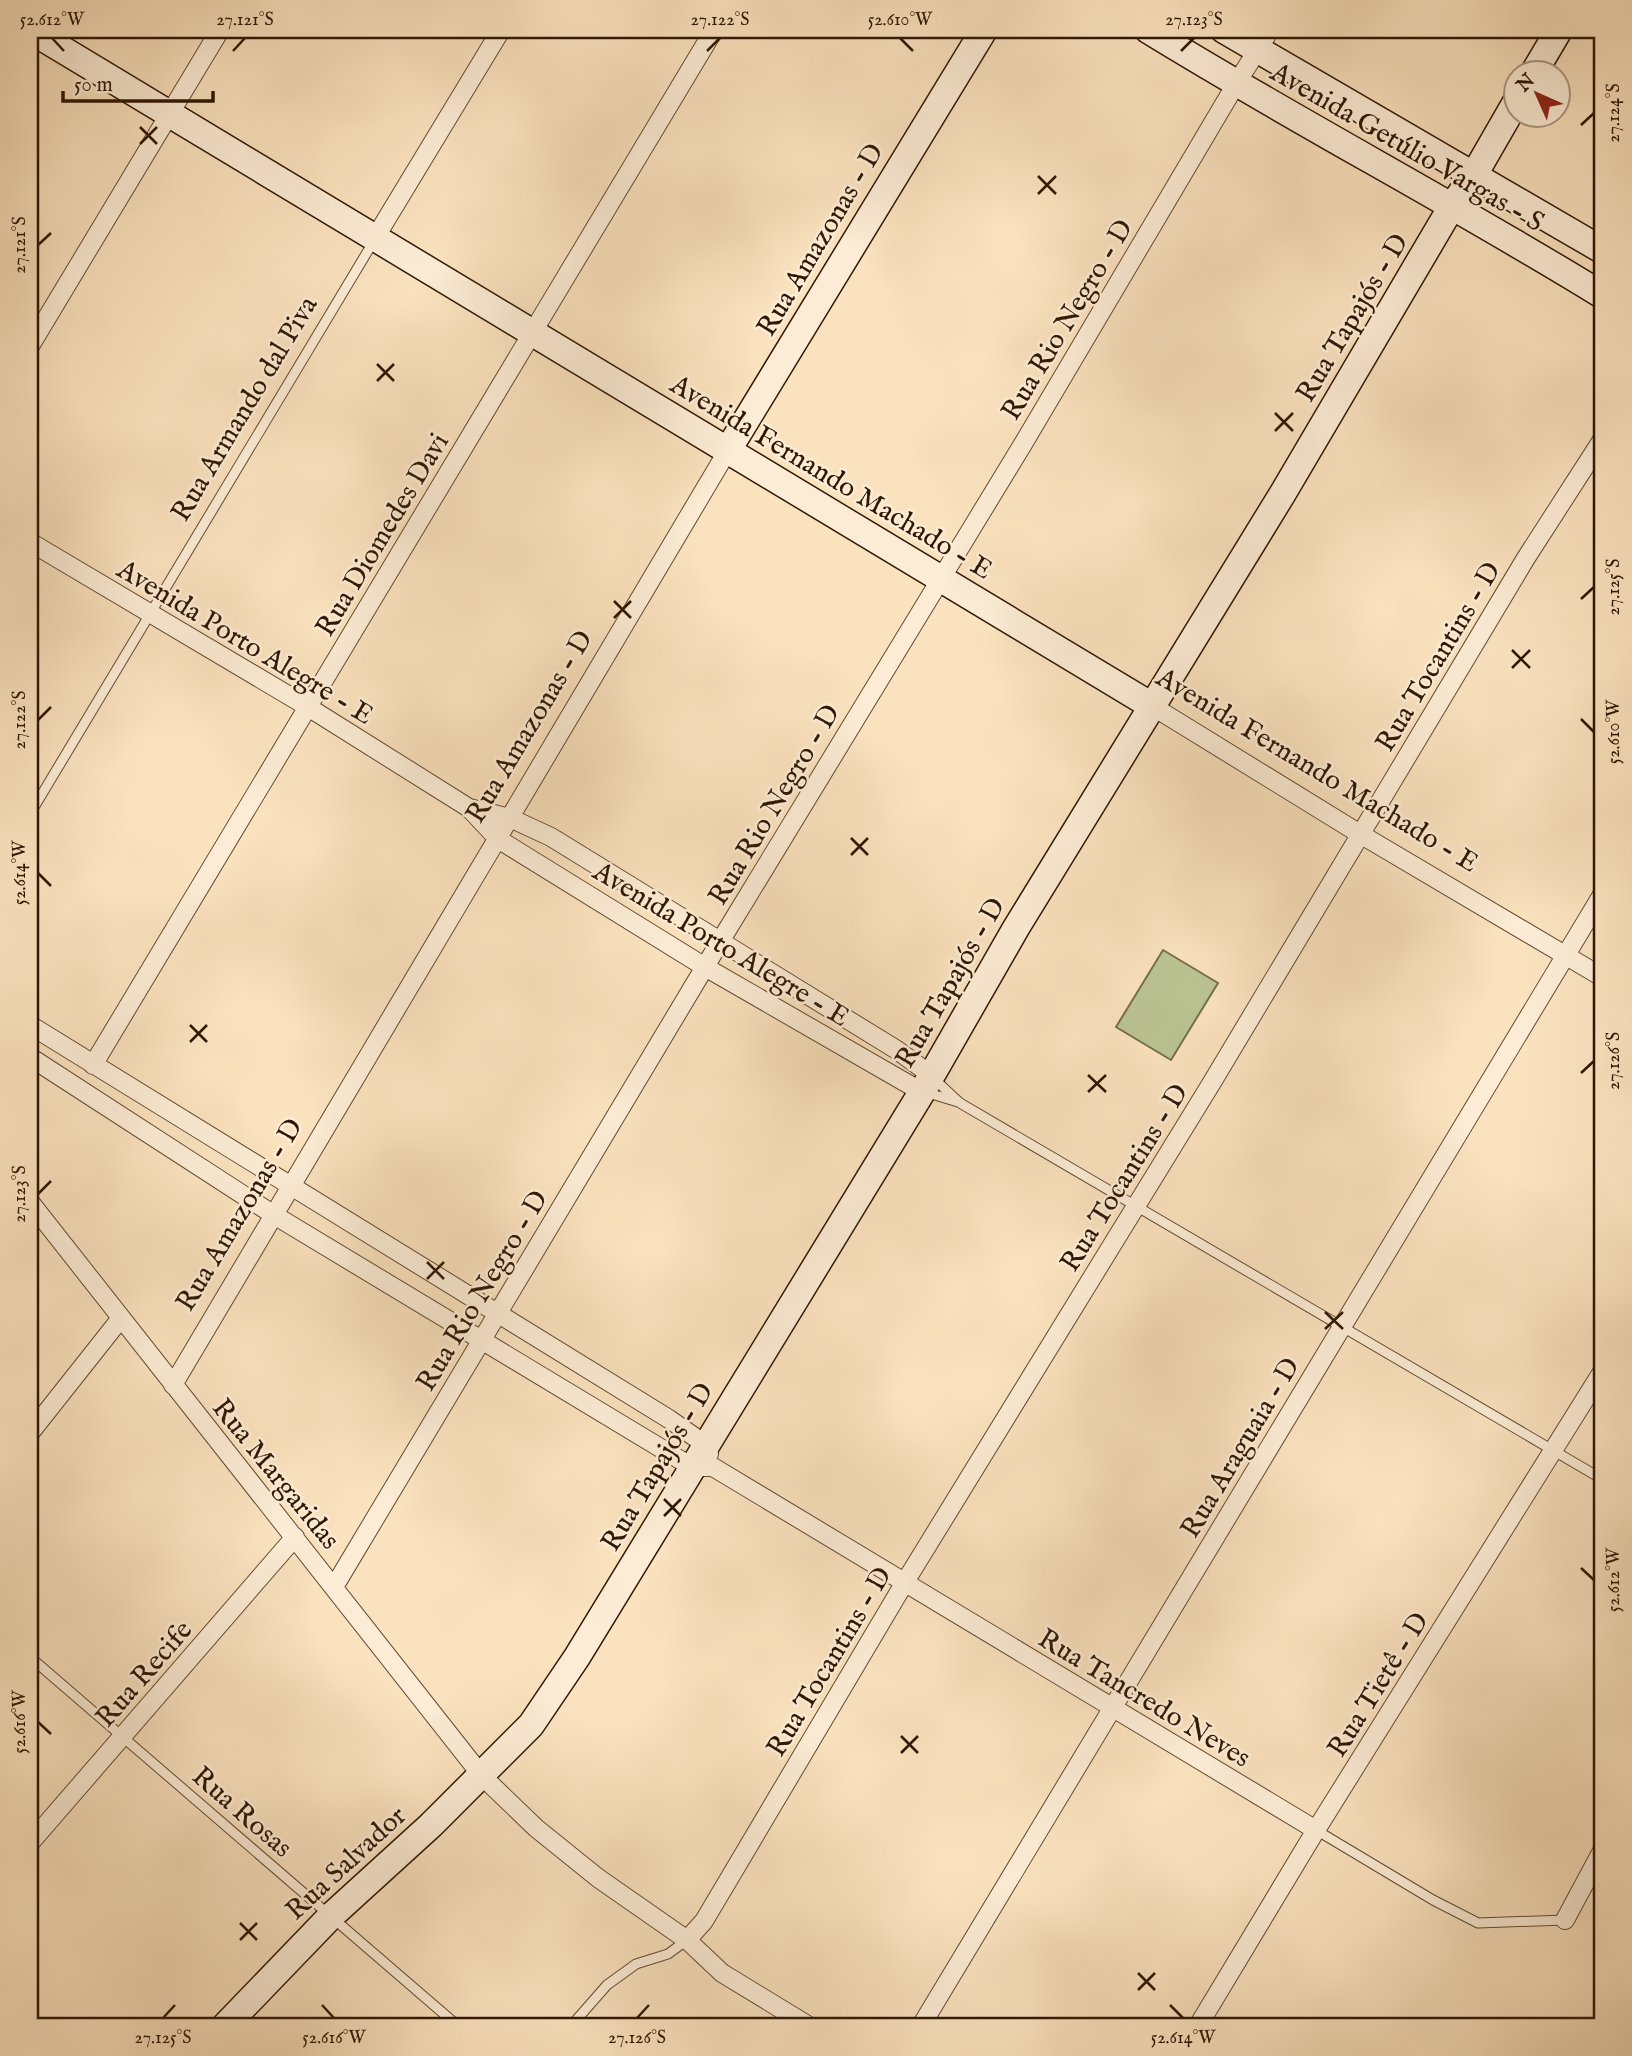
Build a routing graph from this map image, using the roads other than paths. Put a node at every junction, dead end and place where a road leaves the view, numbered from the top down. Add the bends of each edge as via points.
1 (30, 30) edge
2 (220, 30) edge
3 (501, 30) edge
4 (714, 30) edge
5 (984, 30) edge
6 (1148, 30) edge
7 (1224, 30) edge
8 (1559, 30) edge
9 (1264, 40) edge
10 (1541, 60) edge
11 (1236, 84) junction
12 (170, 114) junction
13 (1502, 127) edge
14 (1474, 174) junction
15 (1452, 206) junction
16 (375, 238) junction
17 (1602, 250) edge
18 (1602, 295) edge
19 (532, 332) junction
20 (30, 346) edge
21 (1602, 440) edge
22 (728, 450) junction
23 (30, 542) edge
24 (942, 579) junction
25 (150, 614) junction
26 (1152, 706) junction
27 (308, 707) junction
28 (469, 808) junction
29 (30, 814) edge
30 (510, 818) junction
31 (1360, 834) junction
32 (498, 839) junction
33 (1602, 895) edge
34 (721, 940) junction
35 (1566, 955) junction
36 (705, 967) junction
37 (1602, 977) edge
38 (30, 1026) edge
39 (30, 1057) edge
40 (93, 1065) junction
41 (927, 1083) junction
42 (960, 1102) junction
43 (290, 1188) junction
44 (30, 1202) edge
45 (1137, 1205) junction
46 (274, 1215) junction
47 (497, 1314) junction
48 (121, 1318) junction
49 (1343, 1326) junction
50 (481, 1341) junction
51 (1602, 1372) edge
52 (173, 1385) junction
53 (30, 1433) edge
54 (1554, 1451) junction
55 (703, 1460) junction
56 (1602, 1479) edge
57 (295, 1537) junction
58 (905, 1582) junction
59 (334, 1587) junction
60 (30, 1657) edge
61 (1113, 1708) junction
62 (122, 1737) junction
63 (482, 1776) junction
64 (1316, 1830) junction
65 (30, 1843) edge
66 (1602, 1850) edge
67 (330, 1917) junction
68 (1565, 1920) joint
69 (687, 1940) junction
70 (225, 2026) edge
71 (458, 2026) edge
72 (571, 2026) edge
73 (809, 2026) edge
74 (921, 2026) edge
75 (1198, 2026) edge

1 - 12 street, Avenida Fernando Machado - E
2 - 12 street
3 - 16 street, Rua Armando dal Piva
4 - 19 street, Rua Diomedes Davi
5 - 22 street, Rua Amazonas - D
6 - 11 street, Avenida Getúlio Vargas - S
7 - 9 street, Avenida Getúlio Vargas - S
8 - 10 street
9 - 11 street, Rua Rio Negro - D
9 - 14 street, Avenida Getúlio Vargas - S
11 - 15 street, Avenida Getúlio Vargas - S
11 - 24 street, Rua Rio Negro - D
12 - 16 street, Avenida Fernando Machado - E
12 - 20 street
13 - 14 street, Rua Tapajós - D
14 - 15 street, Rua Tapajós - D
14 - 17 street, Avenida Getúlio Vargas - S
15 - 18 street, Avenida Getúlio Vargas - S
15 - 26 street, Rua Tapajós - D
16 - 19 street, Avenida Fernando Machado - E
16 - 25 lane, Rua Armando dal Piva
19 - 22 street, Avenida Fernando Machado - E
19 - 27 street, Rua Diomedes Davi
21 - 31 street, Rua Tocantins - D
22 - 24 street, Avenida Fernando Machado - E
22 - 30 street, Rua Amazonas - D
23 - 25 street, Avenida Porto Alegre - E
24 - 26 street, Avenida Fernando Machado - E
24 - 34 street, Rua Rio Negro - D
25 - 27 street, Avenida Porto Alegre - E
25 - 29 lane, Rua Armando dal Piva
26 - 31 street, Avenida Fernando Machado - E
26 - 41 street, Rua Tapajós - D
27 - 28 street, Avenida Porto Alegre - E
27 - 40 street, Rua Diomedes Davi
28 - 30 street, Avenida Porto Alegre - E
28 - 32 street, Avenida Porto Alegre - E
30 - 32 street, Rua Amazonas - D
30 - 34 street, Avenida Porto Alegre - E via 551,837
31 - 35 street, Avenida Fernando Machado - E
31 - 45 street, Rua Tocantins - D
32 - 36 street, Avenida Porto Alegre - E
32 - 43 street, Rua Amazonas - D
33 - 35 street, Rua Araguaia - D
34 - 36 street, Rua Rio Negro - D
34 - 41 street, Avenida Porto Alegre - E via 897,1050
35 - 37 street, Avenida Fernando Machado - E
35 - 49 street, Rua Araguaia - D
36 - 41 street, Avenida Porto Alegre - E
36 - 47 street, Rua Rio Negro - D
38 - 40 street, Rua Tancredo Neves
39 - 46 street, Rua Tancredo Neves
40 - 43 street, Rua Tancredo Neves
41 - 42 lane, Avenida Porto Alegre - E
41 - 42 lane, Avenida Porto Alegre - E
41 - 55 street, Rua Tapajós - D
42 - 45 lane, Avenida Porto Alegre - E
43 - 46 street, Rua Amazonas - D
43 - 47 street, Rua Tancredo Neves
44 - 48 street, Rua Margaridas
45 - 49 lane, Avenida Porto Alegre - E
45 - 58 street, Rua Tocantins - D
46 - 50 street, Rua Tancredo Neves
46 - 52 street, Rua Amazonas - D
47 - 50 street, Rua Rio Negro - D
47 - 55 street, Rua Tancredo Neves via 669,1419
48 - 52 street, Rua Margaridas
48 - 53 street
49 - 54 lane, Avenida Porto Alegre - E
49 - 61 street, Rua Araguaia - D
50 - 55 street, Rua Tancredo Neves
50 - 59 street, Rua Rio Negro - D
51 - 54 street, Rua Tietê - D
52 - 57 street, Rua Margaridas
54 - 56 lane, Avenida Porto Alegre - E
54 - 64 street, Rua Tietê - D
55 - 58 street, Rua Tancredo Neves
55 - 63 street, Rua Tapajós - D via 531,1725
57 - 59 street, Rua Margaridas
57 - 62 street, Rua Recife
58 - 61 street, Rua Tancredo Neves
58 - 69 street, Rua Tocantins - D via 704,1921
59 - 63 street, Rua Margaridas
60 - 62 lane, Rua Rosas
61 - 64 street, Rua Tancredo Neves
61 - 74 street, Rua Araguaia - D
62 - 65 street, Rua Recife
62 - 67 lane, Rua Rosas
63 - 67 street, Rua Salvador
63 - 69 street, Rua Margaridas via 598,1878
64 - 68 lane, Rua Tancredo Neves via 1478,1923
64 - 75 street, Rua Tietê - D
66 - 68 street
67 - 70 street, Rua Salvador
67 - 71 lane, Rua Rosas
69 - 72 lane via 668,1954 636,1964 607,1985
69 - 73 street, Rua Margaridas via 722,1973

